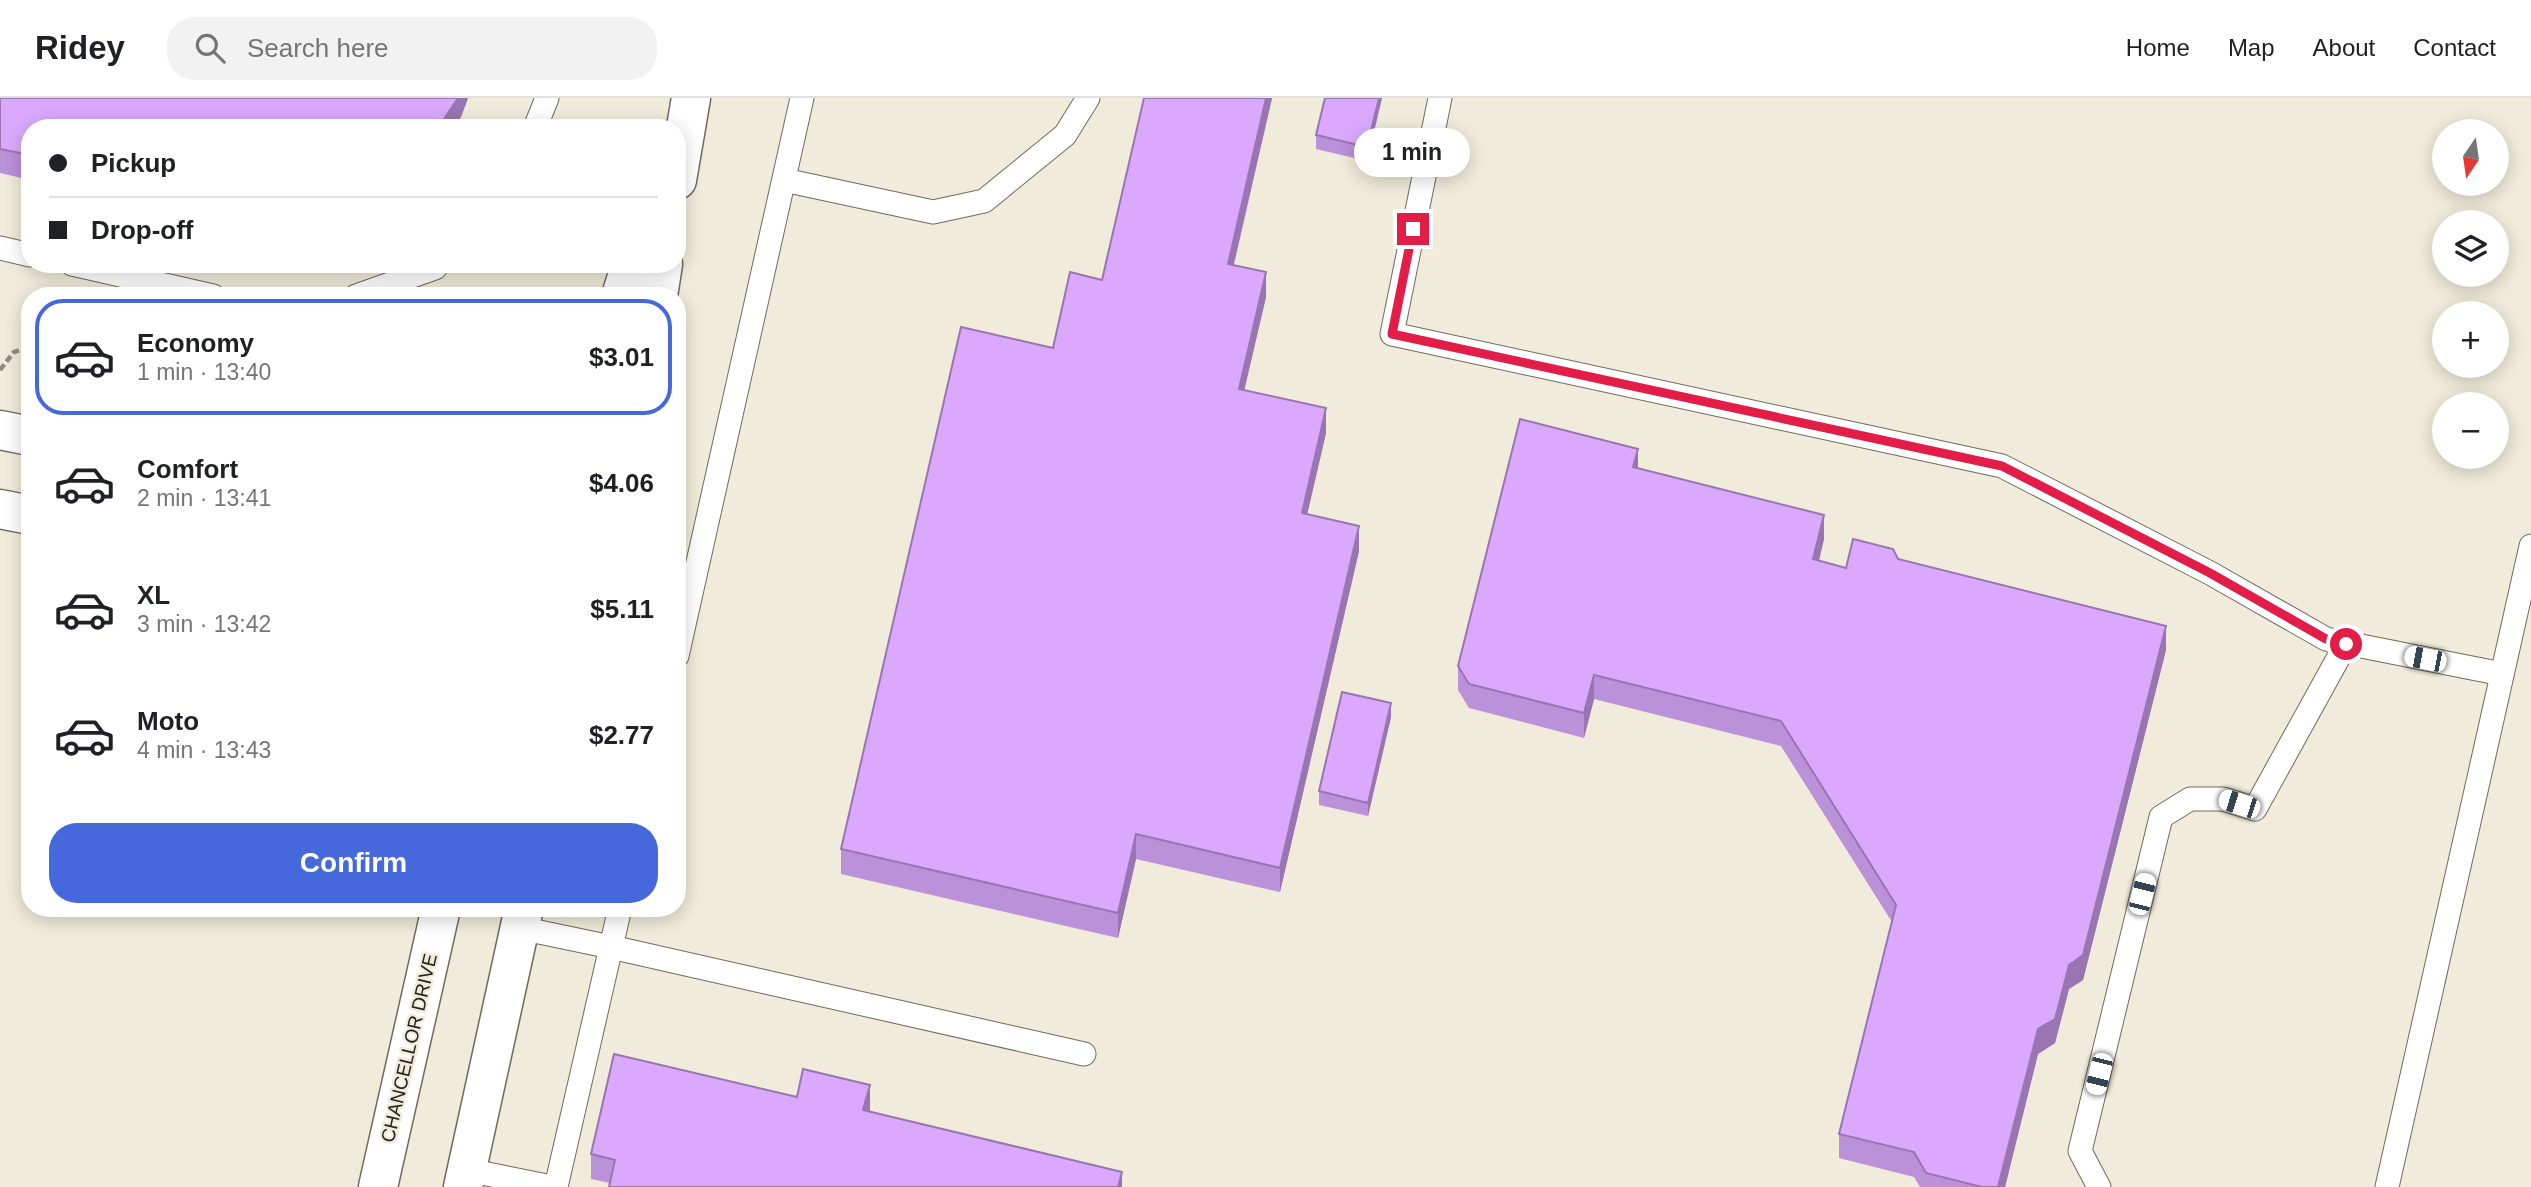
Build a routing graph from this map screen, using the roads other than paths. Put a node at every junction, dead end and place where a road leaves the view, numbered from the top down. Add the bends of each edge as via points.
1 (547, 98) edge
2 (679, 98) edge
3 (691, 98) edge
4 (802, 98) edge
5 (1088, 98) edge
6 (1440, 98) edge
7 (539, 119) edge
8 (673, 119) edge
9 (686, 127) edge
10 (784, 180) junction
11 (0, 248) edge
12 (21, 253) edge
13 (112, 273) edge
14 (421, 273) edge
15 (174, 287) edge
16 (381, 287) edge
17 (0, 430) edge
18 (21, 434) edge
19 (0, 509) edge
20 (21, 513) edge
21 (2531, 547) edge
22 (686, 616) edge
23 (2346, 644) junction
24 (2502, 674) junction
25 (438, 917) edge
26 (618, 917) edge
27 (522, 918) edge
28 (611, 947) junction
29 (1084, 1054) dead end
30 (465, 1179) edge
31 (378, 1187) edge
32 (554, 1187) edge
33 (2099, 1187) edge
34 (2387, 1187) edge

1 - 7 lane
2 - 8 street
3 - 9 street
4 - 10 lane
5 - 10 lane via 1065,135 984,201 933,212
6 - 23 lane via 1392,334 2002,466 2210,573 2326,639
10 - 22 lane
11 - 12 lane
13 - 15 lane
14 - 16 lane
17 - 18 street
19 - 20 street
21 - 24 lane
23 - 24 lane
23 - 33 lane via 2255,809 2223,799 2190,799 2161,817 2080,1151
24 - 34 lane
25 - 31 street, CHANCELLOR DRIVE
26 - 28 lane
27 - 28 lane
27 - 30 street
28 - 29 lane
28 - 32 lane
30 - 32 lane

